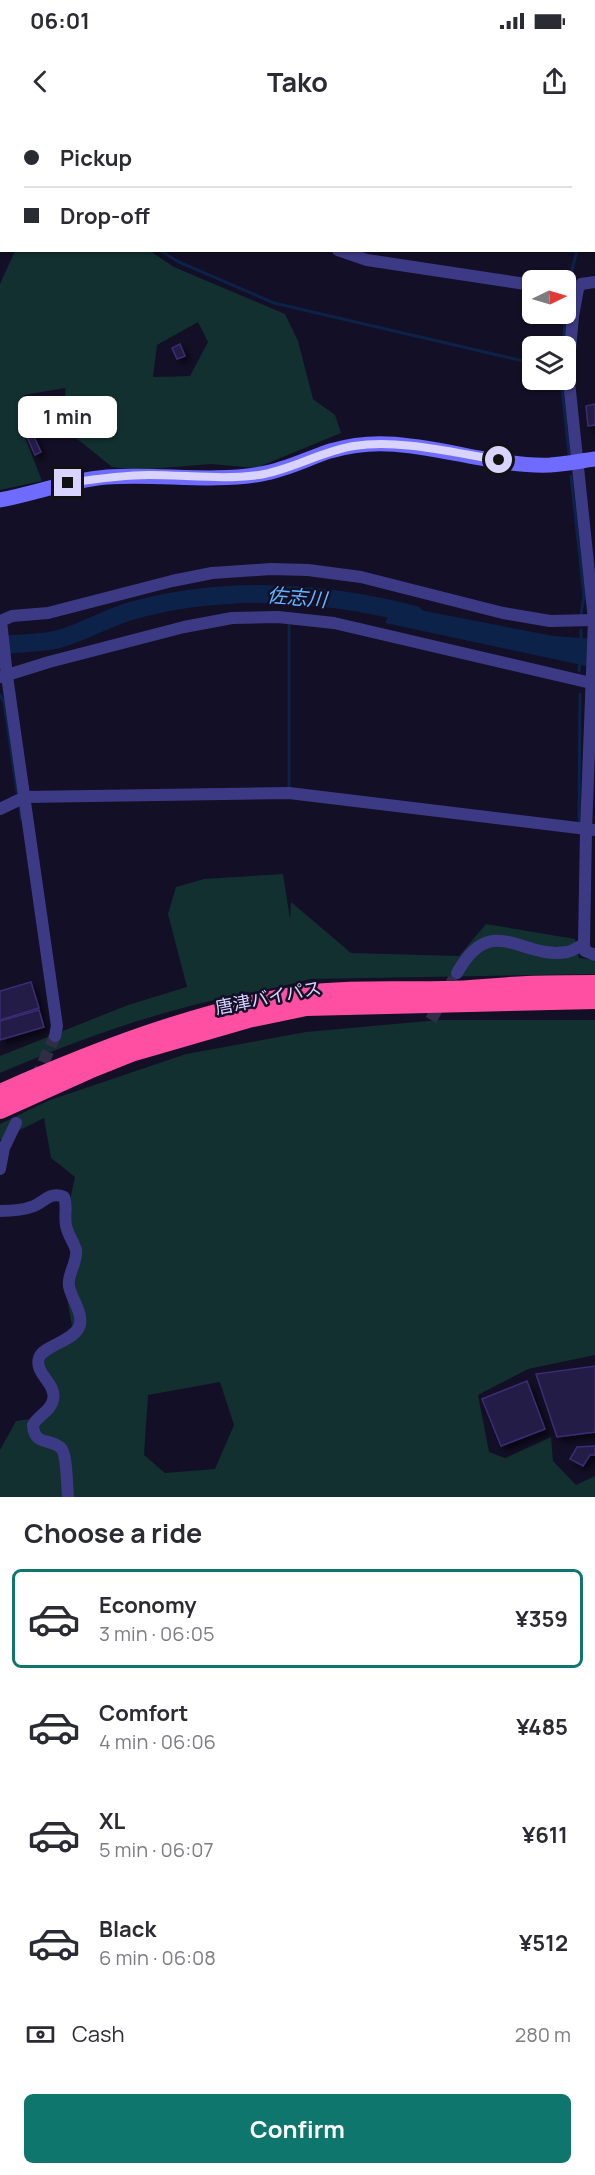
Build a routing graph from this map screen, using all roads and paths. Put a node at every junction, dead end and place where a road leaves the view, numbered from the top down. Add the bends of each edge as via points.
1 (344, 252) edge
2 (595, 282) edge
3 (522, 283) edge
4 (576, 287) edge
5 (572, 324) edge
6 (595, 459) edge
7 (577, 462) junction
8 (0, 500) edge
9 (594, 620) edge
10 (1, 622) edge
11 (5, 674) edge
12 (591, 683) junction
13 (25, 797) junction
14 (0, 809) edge
15 (590, 830) edge
16 (584, 944) junction
17 (595, 955) edge
18 (457, 973) tunnel mouth
19 (595, 984) edge
20 (595, 1000) edge
21 (55, 1036) tunnel mouth
22 (0, 1093) edge
23 (0, 1110) edge
24 (16, 1123) dead end
25 (0, 1169) edge
26 (0, 1211) edge
27 (68, 1497) edge

1 - 3 street via 367,260
2 - 4 street
5 - 7 street via 568,372
6 - 7 street
7 - 8 street via 521,463 388,444 355,446 258,475 105,477
7 - 9 street
9 - 10 street via 550,621 361,577 270,569 212,573 48,613 12,616
9 - 12 street
10 - 11 street
11 - 12 street via 184,627 232,618 278,617 334,623
11 - 13 street
12 - 15 street
13 - 14 street
13 - 15 street via 290,793
13 - 21 street via 57,1026
15 - 16 street
16 - 17 street via 585,951
16 - 18 street via 569,952 552,953 506,940 483,943 467,955
19 - 22 highway, 唐津バイパス via 300,995 212,1015 131,1040
20 - 23 highway, 唐津バイパス via 306,1007 248,1019 134,1052
24 - 25 street via 4,1148
26 - 27 street via 24,1209 58,1194 66,1204 66,1227 76,1250 70,1294 80,1315 80,1326 72,1337 42,1353 38,1360 54,1399 33,1425 39,1439 61,1448

